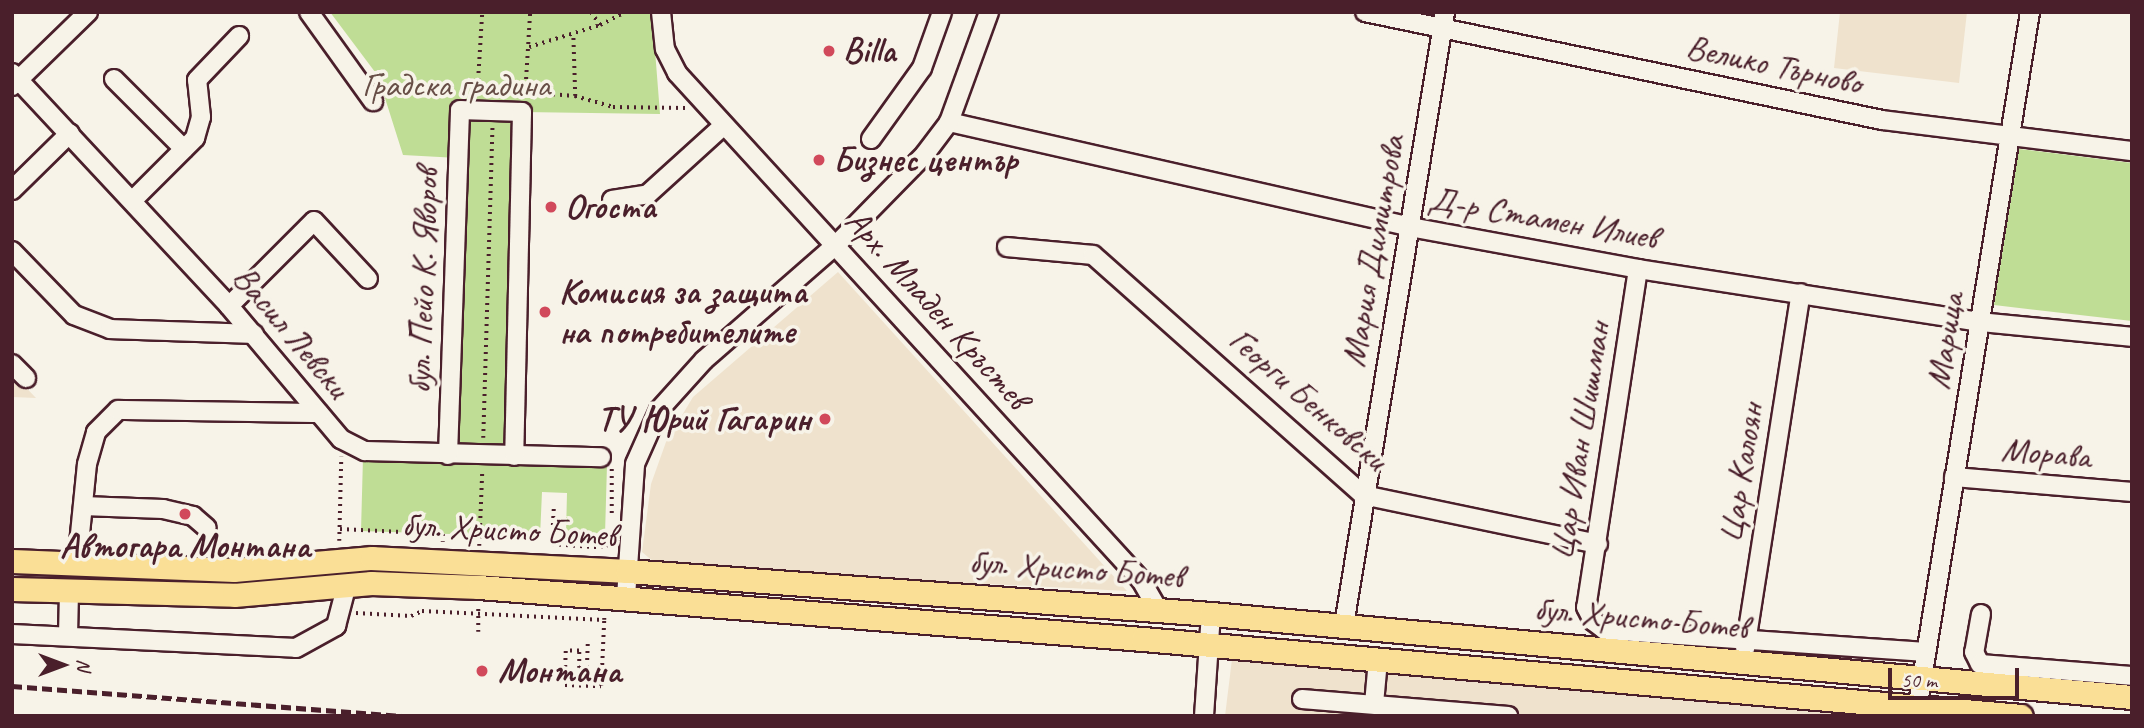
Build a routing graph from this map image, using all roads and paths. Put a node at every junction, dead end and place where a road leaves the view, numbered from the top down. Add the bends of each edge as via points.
1 (88, 12) edge
2 (309, 12) edge
3 (482, 12) edge
4 (530, 12) edge
5 (591, 12) edge
6 (625, 12) edge
7 (661, 12) edge
8 (942, 12) edge
9 (989, 12) edge
10 (1365, 12) edge
11 (2030, 12) edge
12 (1443, 20) edge
13 (600, 26) junction
14 (573, 34) junction
15 (239, 36) dead end
16 (529, 47) junction
17 (114, 79) dead end
18 (14, 80) edge
19 (525, 92) junction
20 (575, 96) junction
21 (373, 101) dead end
22 (704, 104) junction
23 (476, 111) junction
24 (522, 112) junction
25 (949, 122) junction
26 (723, 126) junction
27 (70, 133) junction
28 (2010, 137) junction
29 (872, 139) dead end
30 (184, 149) junction
31 (2132, 151) edge
32 (12, 190) edge
33 (133, 200) junction
34 (612, 200) dead end
35 (1410, 227) junction
36 (837, 244) junction
37 (1007, 247) dead end
38 (12, 251) edge
39 (1638, 269) junction
40 (368, 279) dead end
41 (1801, 293) junction
42 (229, 306) junction
43 (1980, 321) junction
44 (254, 334) junction
45 (2132, 337) edge
46 (12, 364) edge
47 (26, 378) dead end
48 (318, 413) junction
49 (341, 439) junction
50 (449, 455) junction
51 (483, 455) junction
52 (514, 456) junction
53 (601, 457) dead end
54 (1954, 477) junction
55 (613, 491) dead end
56 (2132, 492) edge
57 (1363, 495) junction
58 (83, 506) junction
59 (554, 509) dead end
60 (207, 528) dead end
61 (340, 529) junction
62 (1598, 544) junction
63 (339, 546) dead end
64 (594, 547) junction
65 (442, 551) dead end
66 (593, 555) dead end
67 (12, 561) edge
68 (479, 562) junction
69 (77, 564) junction
70 (627, 571) junction
71 (347, 584) junction
72 (479, 587) junction
73 (12, 589) edge
74 (69, 592) junction
75 (615, 596) junction
76 (1158, 609) junction
77 (362, 614) dead end
78 (1211, 614) junction
79 (1981, 614) dead end
80 (478, 615) junction
81 (604, 620) junction
82 (1344, 625) junction
83 (478, 632) dead end
84 (12, 634) edge
85 (68, 636) junction
86 (1747, 639) junction
87 (588, 644) dead end
88 (1209, 644) junction
89 (1926, 653) junction
90 (1378, 660) junction
91 (1744, 662) junction
92 (2132, 676) edge
93 (1922, 679) junction
94 (2132, 697) edge
95 (1302, 699) dead end
96 (1374, 704) junction
97 (1916, 712) edge
98 (1204, 716) edge
99 (1508, 716) edge
100 (2021, 716) edge

1 - 18 street
2 - 21 street
3 - 23 path
4 - 16 path
5 - 13 path
6 - 13 path
7 - 22 street, Арх. Младен Кръстев via 665,49
8 - 29 street via 922,68
9 - 25 street
10 - 12 street, Велико Търново
11 - 28 street, Марица
12 - 28 street, Велико Търново via 1882,120
12 - 35 street, Мария Димитрова
13 - 14 path
14 - 16 path
14 - 20 path
15 - 30 street via 197,80 200,129
16 - 19 path
17 - 30 street
18 - 27 street, Васил Левски
19 - 20 path
19 - 24 path
20 - 22 path via 613,107 674,111
22 - 26 street, Арх. Младен Кръстев
23 - 24 street
23 - 50 street, бул. Пейо К. Яворов
23 - 51 path
24 - 52 street
25 - 35 street, Д-р Стамен Илиев
25 - 36 street
26 - 34 street via 648,194
26 - 36 street, Арх. Младен Кръстев
27 - 32 street
27 - 33 street, Васил Левски
28 - 31 street, Велико Търново
28 - 43 street, Марица
30 - 33 street
33 - 42 street, Васил Левски
35 - 39 street, Д-р Стамен Илиев
35 - 57 street, Мария Димитрова
36 - 70 street via 704,360 659,410 635,464
36 - 76 street, Арх. Младен Кръстев via 1141,580
37 - 57 street, Георги Бенковски via 1093,254
38 - 44 street via 74,315 110,329
39 - 41 street, Д-р Стамен Илиев
39 - 62 street, Цар Иван Шишман
40 - 42 street via 314,221
41 - 43 street, Д-р Стамен Илиев
41 - 86 street, Цар Калоян
42 - 44 street, Васил Левски
43 - 45 street, Д-р Стамен Илиев
43 - 54 street, Марица
44 - 48 street, Васил Левски
46 - 47 street
48 - 49 street, Васил Левски
48 - 58 street via 118,410 96,432
49 - 50 street, Васил Левски via 365,451
49 - 61 path
50 - 51 street, Васил Левски
51 - 52 street, Васил Левски
51 - 68 path
52 - 53 street, Васил Левски
54 - 56 street, Морава
54 - 89 street, Марица
55 - 64 path via 612,536 606,547
57 - 62 street, Георги Бенковски
57 - 82 street, Мария Димитрова
58 - 60 street via 163,509 193,516
58 - 69 street
59 - 64 path via 552,544
61 - 63 path
61 - 65 path via 443,534
62 - 86 street, Цар Иван Шишман via 1586,607 1592,621 1605,630
64 - 66 path
67 - 69 main road, бул. Христо Ботев
68 - 69 main road, бул. Христо Ботев via 372,558 234,570
68 - 70 main road, бул. Христо Ботев
70 - 75 street
70 - 76 main road, бул. Христо Ботев
71 - 72 main road, бул. Христо Ботев
71 - 74 main road, бул. Христо Ботев via 234,595
71 - 85 street via 335,626 296,648
72 - 75 main road, бул. Христо Ботев
72 - 80 path
73 - 74 main road, бул. Христо Ботев
74 - 85 street
75 - 81 path
75 - 88 main road, бул. Христо Ботев
76 - 78 main road, бул. Христо Ботев
77 - 80 path
78 - 82 main road, бул. Христо Ботев
78 - 88 street
79 - 92 street via 1974,653 1980,664
80 - 81 path
80 - 83 path
81 - 87 path via 601,685 565,685 566,651 579,651 579,668 587,668
82 - 91 main road, бул. Христо Ботев
84 - 85 street
86 - 89 street
86 - 91 street, Цар Калоян
88 - 90 main road, бул. Христо Ботев
88 - 98 street
89 - 93 street, Марица
90 - 96 street
90 - 97 main road, бул. Христо Ботев
91 - 93 main road, бул. Христо Ботев
93 - 94 main road, бул. Христо Ботев
93 - 97 street, Марица
95 - 96 street
96 - 99 street
97 - 100 main road, бул. Христо Ботев

